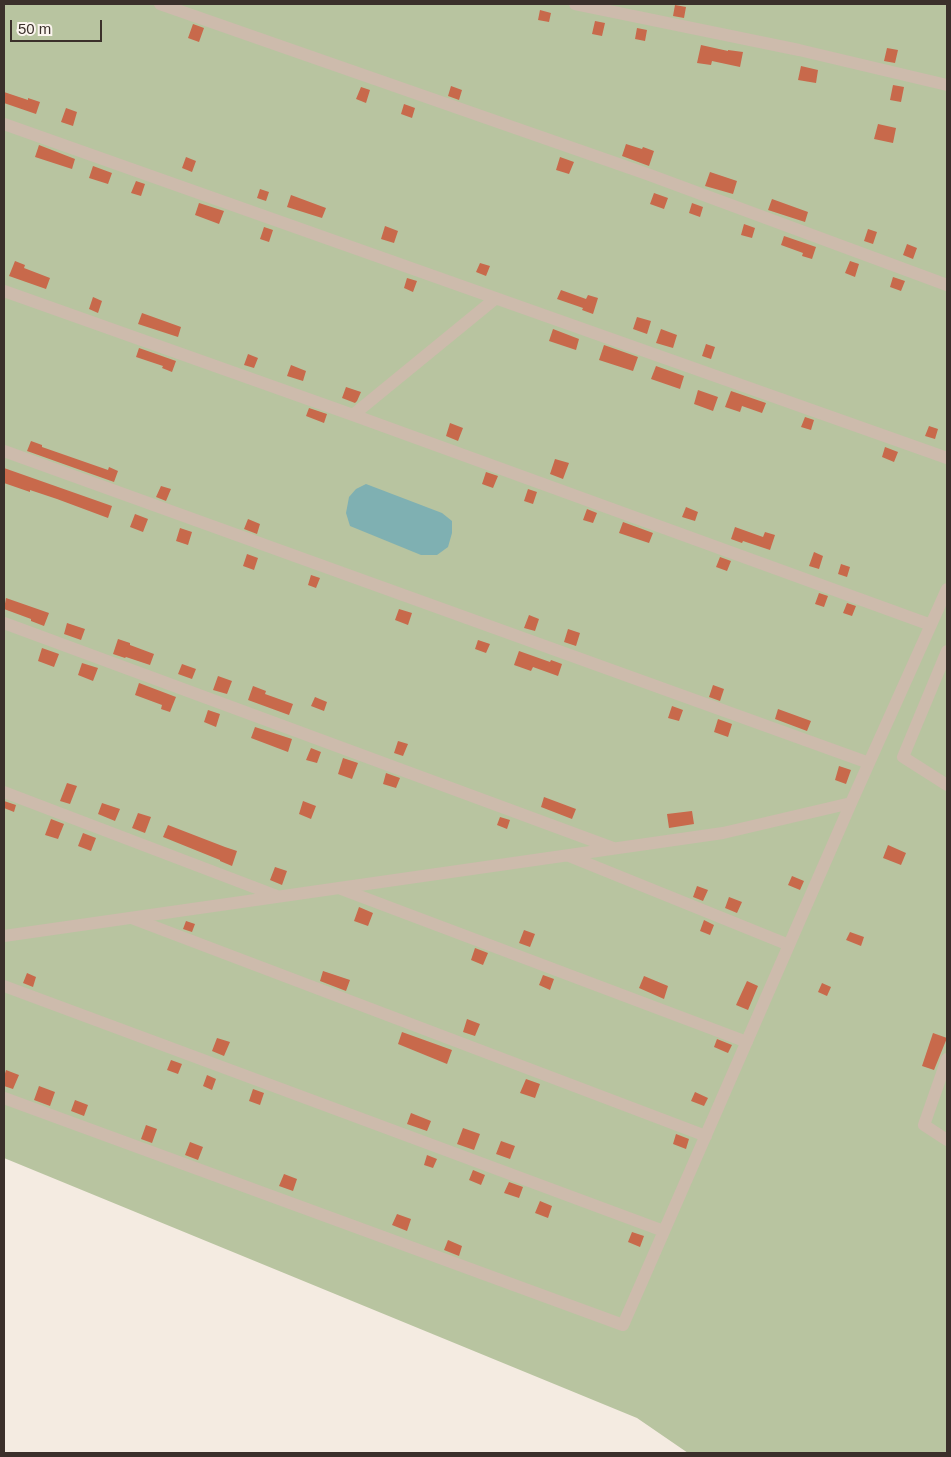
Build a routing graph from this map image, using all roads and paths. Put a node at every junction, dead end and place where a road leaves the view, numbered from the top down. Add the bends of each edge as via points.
1 (160, 4) edge
2 (576, 4) edge
3 (947, 85) edge
4 (4, 124) edge
5 (947, 285) edge
6 (4, 291) edge
7 (496, 298) junction
8 (353, 415) junction
9 (4, 451) edge
10 (947, 458) edge
11 (947, 589) edge
12 (4, 623) edge
13 (931, 625) junction
14 (947, 651) edge
15 (869, 763) junction
16 (947, 785) edge
17 (4, 792) edge
18 (851, 803) junction
19 (615, 848) junction
20 (567, 855) junction
21 (339, 888) junction
22 (279, 896) junction
23 (131, 918) junction
24 (4, 936) edge
25 (789, 945) junction
26 (4, 986) edge
27 (747, 1042) junction
28 (947, 1059) edge
29 (4, 1098) edge
30 (706, 1136) junction
31 (947, 1140) edge
32 (664, 1231) junction

1 - 5 street via 647,174
2 - 3 street via 799,50
4 - 7 street
6 - 8 street
7 - 8 street
7 - 10 street
8 - 13 street
9 - 15 street
11 - 13 street
12 - 19 street
13 - 15 street
14 - 16 street via 903,757
15 - 18 street
17 - 22 street
18 - 19 street via 723,833
18 - 25 street
19 - 20 street
20 - 21 street
20 - 25 street
21 - 22 street
21 - 27 street
22 - 23 street
23 - 24 street
23 - 30 street
25 - 27 street
26 - 32 street
27 - 30 street
28 - 31 street via 924,1125
29 - 32 street via 624,1325
30 - 32 street

